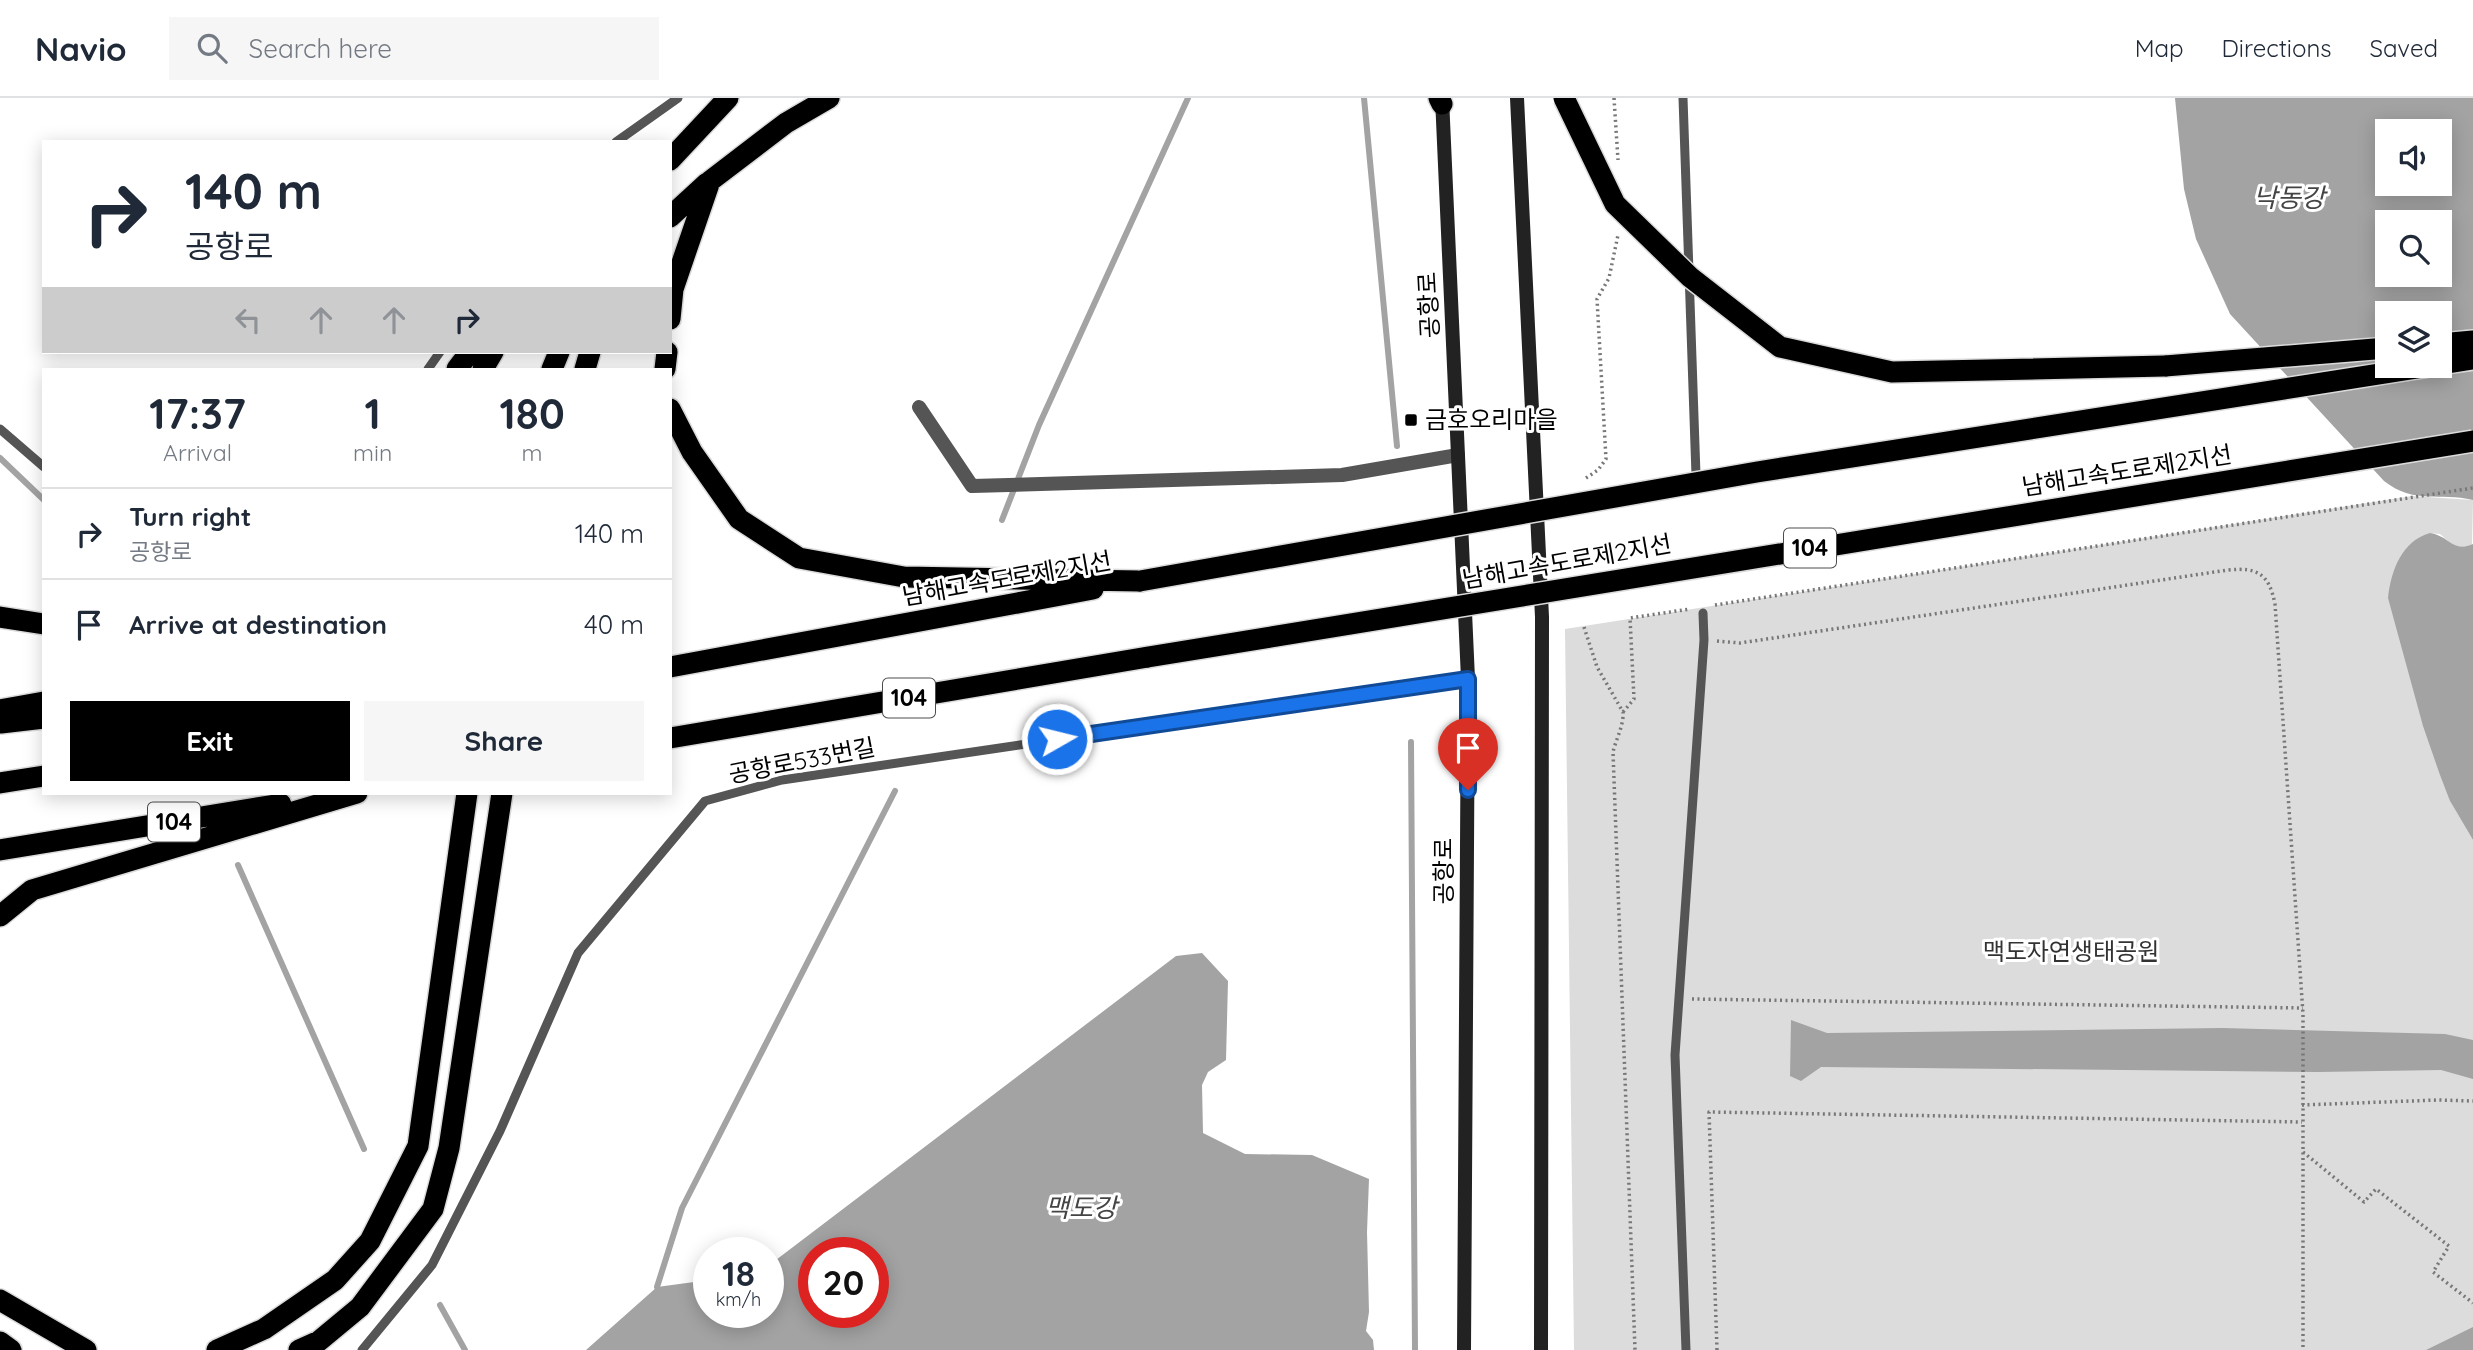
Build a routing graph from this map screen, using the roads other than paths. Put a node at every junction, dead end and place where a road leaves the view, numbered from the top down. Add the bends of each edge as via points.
1 (678, 98) edge
2 (829, 98) edge
3 (1517, 98) edge
4 (1564, 98) edge
5 (1683, 98) edge
6 (727, 99) edge
7 (1441, 100) edge
8 (619, 140) edge
9 (672, 140) edge
10 (672, 158) edge
11 (710, 181) junction
12 (672, 215) edge
13 (672, 299) edge
14 (2473, 341) edge
15 (2452, 343) edge
16 (2375, 349) edge
17 (468, 354) edge
18 (2473, 359) edge
19 (2452, 362) edge
20 (458, 368) edge
21 (2375, 375) edge
22 (919, 407) dead end
23 (672, 413) edge
24 (0, 429) edge
25 (2473, 441) edge
26 (1458, 455) junction
27 (42, 465) edge
28 (1696, 475) dead end
29 (1140, 581) junction
30 (1702, 609) road end
31 (0, 617) edge
32 (42, 624) edge
33 (797, 644) junction
34 (672, 655) edge
35 (672, 667) edge
36 (1468, 679) junction
37 (42, 702) edge
38 (0, 710) edge
39 (42, 718) edge
40 (0, 723) edge
41 (672, 738) edge
42 (42, 776) edge
43 (0, 783) edge
44 (336, 795) edge
45 (350, 795) edge
46 (467, 795) edge
47 (502, 795) edge
48 (0, 850) edge
49 (0, 916) edge
50 (0, 1300) edge
51 (0, 1342) edge
52 (11, 1350) edge
53 (86, 1350) edge
54 (217, 1350) edge
55 (299, 1350) edge
56 (362, 1350) edge
57 (1464, 1350) edge
58 (1541, 1350) edge
59 (1686, 1350) edge

1 - 8 lane
2 - 11 highway via 786,123
3 - 58 main road via 1542,617
4 - 16 highway, bridge via 1615,204 1690,277 1780,347 1892,372 2165,366
5 - 28 lane
6 - 9 highway
6 - 10 highway
7 - 26 main road, 공항로
11 - 12 highway
11 - 13 highway
14 - 15 highway
17 - 20 highway
18 - 19 highway
21 - 29 highway, 남해고속도로제2지선, bridge via 1757,472
22 - 26 street via 972,486 1342,475
23 - 29 highway via 692,452 739,519 799,558 904,577
24 - 27 lane
25 - 41 highway, 남해고속도로제2지선 / 104, bridge
26 - 36 main road, 공항로
29 - 33 highway, 남해고속도로제2지선
30 - 59 lane via 1704,640 1675,1055
31 - 32 highway
33 - 34 highway
33 - 35 highway, 남해고속도로제2지선
36 - 56 lane, 공항로533번길 via 782,780 705,801 578,953 500,1131 432,1265
36 - 57 main road, 공항로
37 - 38 highway
39 - 40 highway
42 - 43 highway
44 - 48 highway, 104
45 - 49 highway via 32,890
46 - 54 highway via 418,1146 370,1241 335,1280 264,1329
47 - 55 highway via 449,1148 433,1209 360,1307
50 - 53 highway
51 - 52 highway

